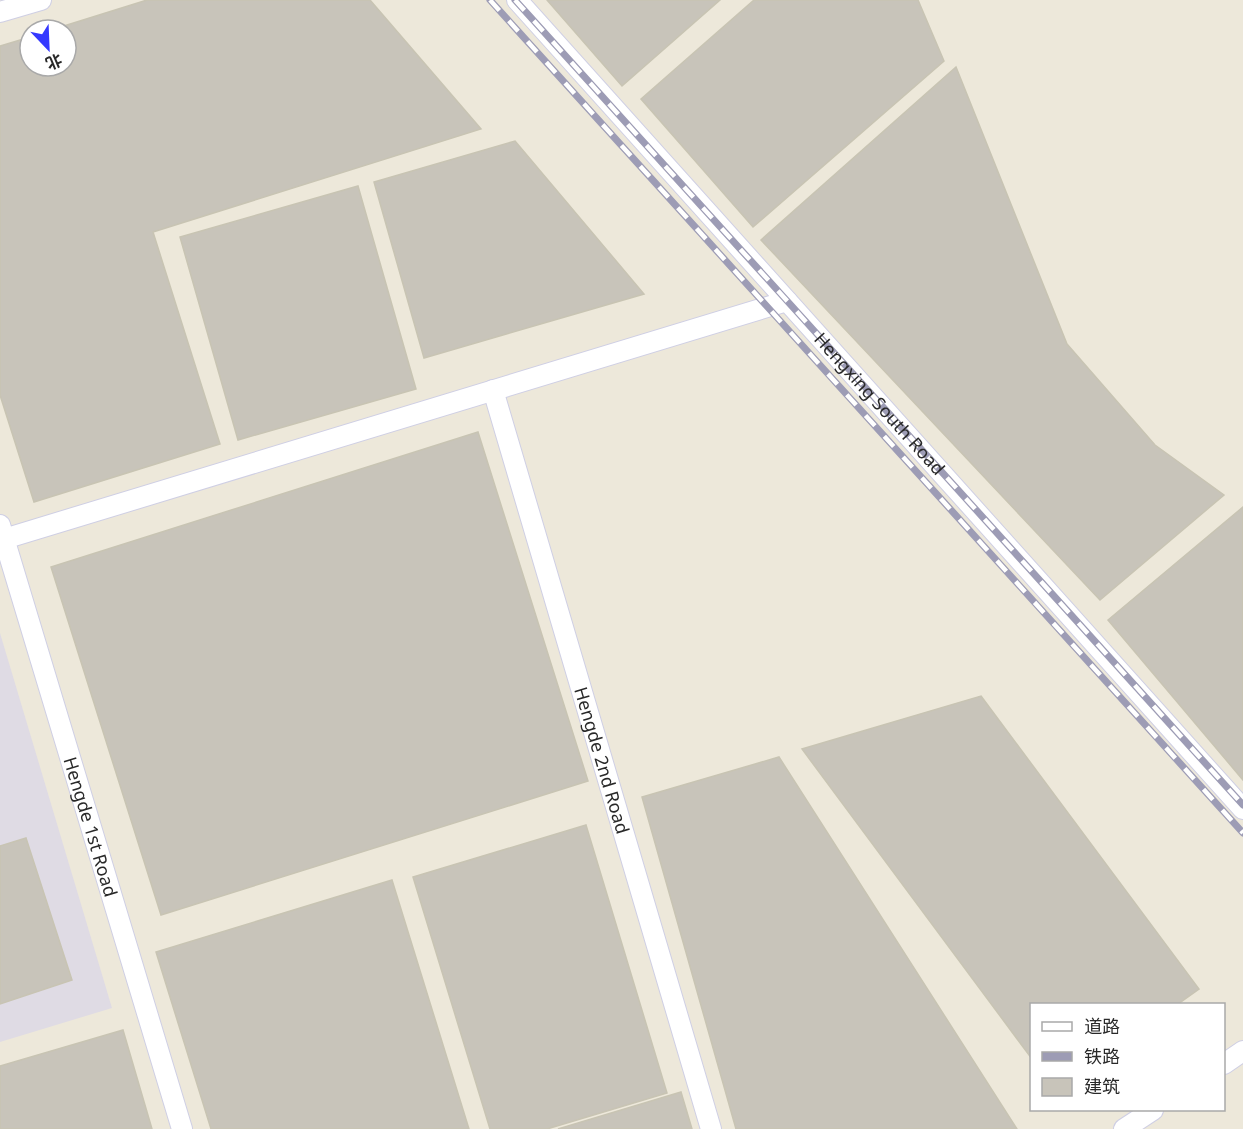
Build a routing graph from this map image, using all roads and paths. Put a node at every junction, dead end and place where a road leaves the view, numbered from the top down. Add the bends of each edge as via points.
1 (41, 0) edge
2 (517, 0) edge
3 (0, 12) edge
4 (787, 301) junction
5 (493, 390) junction
6 (2, 532) edge
7 (1243, 808) edge
8 (1243, 1051) edge
9 (1225, 1063) edge
10 (1152, 1111) edge
11 (182, 1129) edge
12 (711, 1129) edge
13 (1124, 1129) edge

1 - 3 street
2 - 4 street, Hengxing South Road
4 - 5 street
4 - 7 street, Hengxing South Road
5 - 6 street
5 - 12 street, Hengde 2nd Road
6 - 11 street, Hengde 1st Road
8 - 9 street
10 - 13 street

